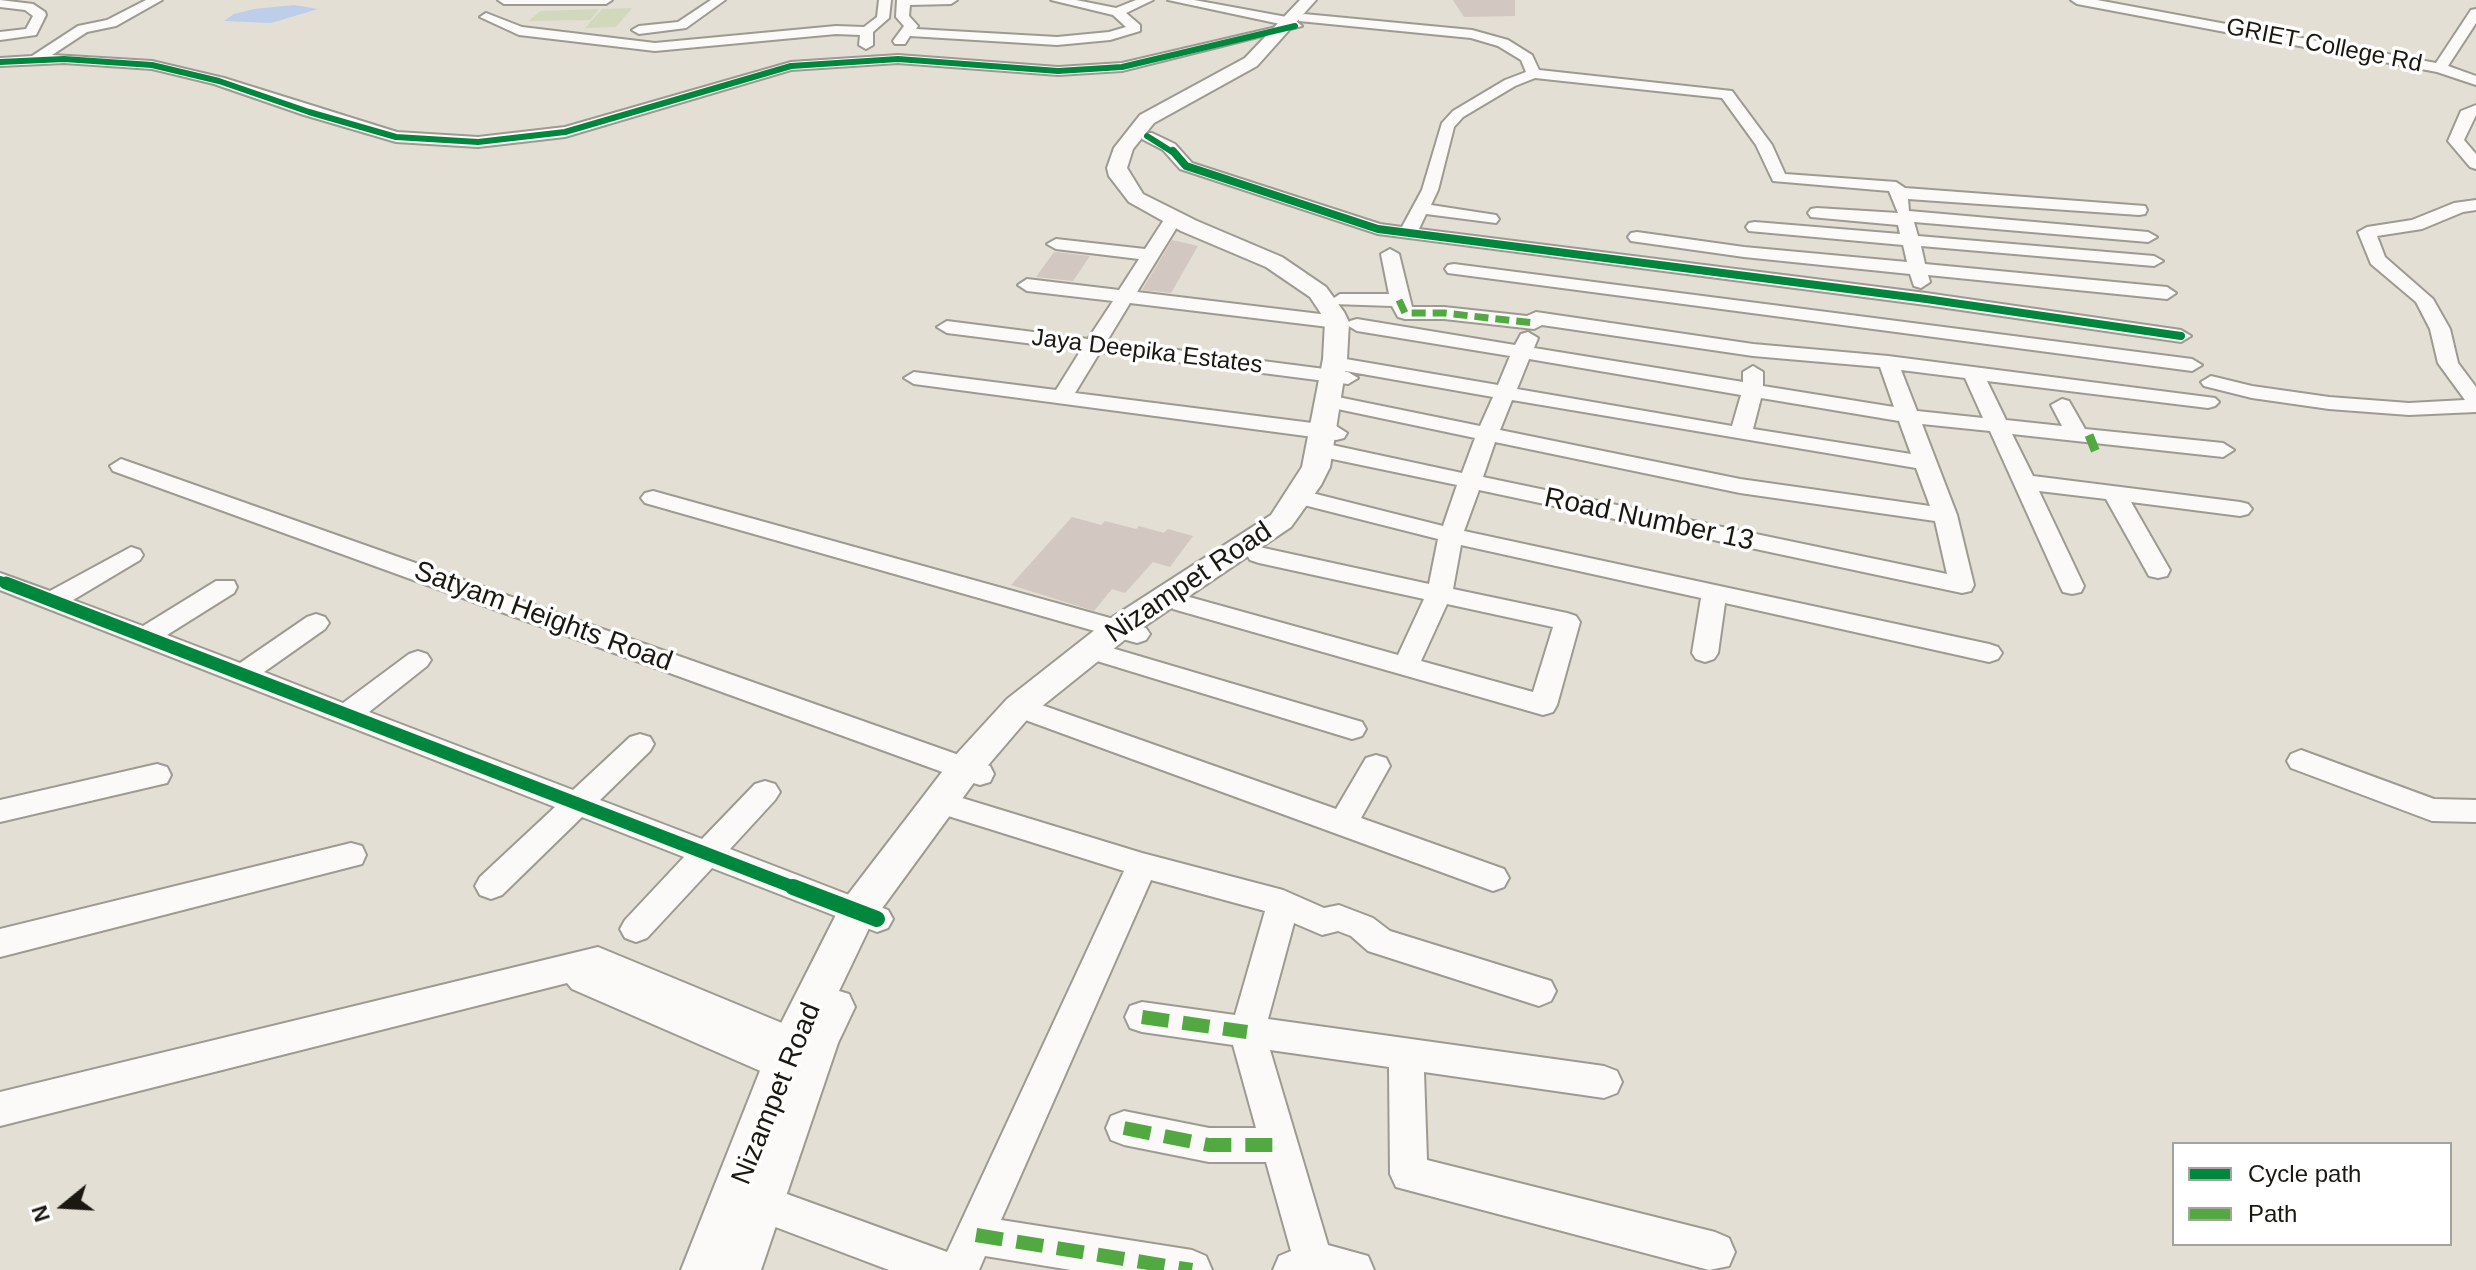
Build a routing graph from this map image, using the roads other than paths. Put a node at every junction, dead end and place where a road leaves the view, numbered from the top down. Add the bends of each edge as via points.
1 (504, 0) edge
2 (606, 0) edge
3 (719, 0) edge
4 (885, 0) edge
5 (951, 0) edge
6 (1057, 0) edge
7 (1147, 0) edge
8 (1174, 0) edge
9 (1319, 0) edge
10 (2077, 0) edge
11 (164, 1) edge
12 (903, 1) edge
13 (0, 3) edge
14 (1117, 12) junction
15 (2476, 13) edge
16 (486, 17) dead end
17 (902, 17) junction
18 (883, 18) junction
19 (111, 23) junction
20 (133, 24) junction
21 (1284, 27) edge
22 (867, 31) junction
23 (908, 32) junction
24 (0, 36) edge
25 (111, 39) dead end
26 (619, 43) junction
27 (86, 48) dead end
28 (57, 58) junction
29 (873, 60) junction
30 (0, 64) edge
31 (2440, 68) junction
32 (1534, 74) junction
33 (2476, 81) edge
34 (2476, 109) edge
35 (1147, 136) junction
36 (2476, 164) edge
37 (1898, 193) junction
38 (2476, 205) edge
39 (1421, 208) junction
40 (2139, 210) dead end
41 (1817, 213) dead end
42 (1905, 218) junction
43 (1173, 219) junction
44 (1490, 219) dead end
45 (1755, 227) dead end
46 (1408, 233) junction
47 (1637, 237) dead end
48 (2148, 237) dead end
49 (1910, 242) junction
50 (1056, 244) dead end
51 (1744, 252) junction
52 (1553, 253) junction
53 (1390, 254) dead end
54 (1151, 255) junction
55 (2154, 261) dead end
56 (1454, 269) dead end
57 (1918, 269) junction
58 (1743, 278) junction
59 (1542, 281) junction
60 (1027, 285) dead end
61 (2167, 293) dead end
62 (1123, 298) junction
63 (1926, 299) junction
64 (1399, 300) junction
65 (1345, 316) junction
66 (1535, 321) junction
67 (947, 327) dead end
68 (1935, 332) junction
69 (2181, 336) dead end
70 (1094, 345) junction
71 (1753, 350) junction
72 (1523, 351) junction
73 (1888, 362) junction
74 (2192, 365) dead end
75 (1946, 369) junction
76 (1973, 372) junction
77 (914, 378) dead end
78 (1753, 389) junction
79 (1504, 393) junction
80 (1062, 397) junction
81 (2476, 403) edge
82 (1334, 405) junction
83 (2062, 405) dead end
84 (1908, 416) junction
85 (1997, 424) junction
86 (1741, 434) junction
87 (1487, 435) junction
88 (2087, 441) junction
89 (2223, 450) dead end
90 (1927, 463) junction
91 (121, 466) dead end
92 (2024, 482) junction
93 (1470, 484) junction
94 (2115, 494) junction
95 (653, 498) dead end
96 (1307, 500) junction
97 (2240, 509) dead end
98 (1945, 515) junction
99 (1451, 535) junction
100 (131, 555) dead end
101 (1259, 555) junction
102 (2158, 570) dead end
103 (1, 582) edge
104 (2072, 586) dead end
105 (225, 587) dead end
106 (1714, 592) junction
107 (1439, 594) junction
108 (52, 601) junction
109 (1182, 603) junction
110 (316, 623) dead end
111 (145, 637) junction
112 (1113, 642) junction
113 (1705, 653) dead end
114 (1989, 653) dead end
115 (418, 660) dead end
116 (1405, 667) junction
117 (242, 675) junction
118 (1027, 710) junction
119 (346, 715) junction
120 (1352, 729) dead end
121 (640, 744) dead end
122 (2301, 761) dead end
123 (1376, 766) dead end
124 (972, 771) junction
125 (157, 775) dead end
126 (765, 792) dead end
127 (577, 804) junction
128 (948, 804) junction
129 (0, 811) edge
130 (2476, 811) edge
131 (1343, 824) junction
132 (706, 854) junction
133 (351, 855) dead end
134 (1142, 865) junction
135 (1493, 878) dead end
136 (491, 886) dead end
137 (1283, 903) junction
138 (867, 915) junction
139 (636, 929) dead end
140 (0, 943) edge
141 (1539, 991) dead end
142 (1142, 1017) dead end
143 (1247, 1032) junction
144 (1406, 1056) junction
145 (799, 1058) junction
146 (1604, 1082) dead end
147 (0, 1109) edge
148 (1124, 1128) dead end
149 (1281, 1145) junction
150 (762, 1204) junction
151 (976, 1235) junction
152 (1715, 1252) dead end
153 (1308, 1267) edge
154 (705, 1270) edge
155 (737, 1270) edge
156 (942, 1270) edge
157 (959, 1270) edge
158 (1192, 1270) edge
159 (1354, 1270) edge

1 - 2 street
3 - 26 street via 681,25 631,31
4 - 18 street
5 - 12 street
6 - 14 street
7 - 14 street
8 - 21 street
9 - 21 main road
10 - 31 street, GRIET College Rd
11 - 19 street
11 - 20 street
12 - 17 street
13 - 24 street via 29,7 40,15 31,32
14 - 23 street via 1135,28 1057,41
15 - 31 street via 2456,55
16 - 26 street via 519,31
17 - 18 street
17 - 23 street via 911,26
18 - 22 street
19 - 20 street
19 - 28 street via 83,29
20 - 25 street
21 - 29 street via 1153,68 1067,77
21 - 32 street via 1472,34 1503,43 1527,58
21 - 35 main road via 1252,73 1161,121
21 - 43 main road via 1235,74 1147,119 1124,148 1119,176 1136,198
22 - 26 street via 655,47
22 - 29 street via 866,50
23 - 29 street
27 - 28 street
28 - 29 street via 137,70 289,119 379,143 439,151 583,136 768,77
28 - 30 street
31 - 33 street, GRIET College Rd
32 - 37 street via 1727,94 1764,145 1779,178 1896,187
32 - 39 street via 1458,114 1447,126
34 - 36 street via 2466,114 2456,141
35 - 46 street via 1169,147 1186,166 1378,229
35 - 65 main road via 1133,159 1133,172 1144,190 1314,277
37 - 40 street
37 - 42 street
38 - 81 street via 2416,225 2367,232 2377,260 2424,299 2440,329 2448,363
39 - 44 street
39 - 46 street
41 - 42 street
42 - 48 street
42 - 49 street
43 - 54 street
43 - 65 main road via 1274,262
45 - 49 street
46 - 52 street
47 - 51 street
49 - 55 street
49 - 57 street
50 - 54 street
51 - 57 street
51 - 58 street
52 - 58 street
52 - 59 street
53 - 64 street
54 - 62 street
56 - 59 street
57 - 61 street
57 - 63 street
58 - 63 street
59 - 66 street
59 - 68 street
60 - 62 street
62 - 65 street
62 - 70 street
63 - 68 street
63 - 69 street
64 - 65 street
64 - 66 street via 1405,313
65 - 72 street
65 - 82 main road, Nizampet Road
66 - 71 street
66 - 72 street
67 - 70 street, Jaya Deepika Estates
68 - 74 street
68 - 75 street
70 - 80 street
70 - 82 street, Jaya Deepika Estates
71 - 73 street
71 - 78 street
72 - 78 street
72 - 79 street
73 - 75 street
73 - 84 street
75 - 76 street
76 - 81 street via 2409,409
76 - 85 street
77 - 80 street
78 - 84 street
78 - 86 street
79 - 82 street
79 - 86 street
79 - 87 street
80 - 82 street
82 - 87 street
82 - 93 street, Road Number 13
82 - 96 main road, Nizampet Road via 1329,480
83 - 88 street
84 - 85 street
84 - 90 street
85 - 88 street
85 - 92 street
86 - 90 street
87 - 93 street
87 - 98 street via 1740,486
88 - 89 street
90 - 98 street
91 - 124 street, Satyam Heights Road
92 - 94 street
92 - 104 street
93 - 98 street, Road Number 13 via 1962,585
93 - 99 street
94 - 97 street
94 - 102 street
95 - 112 street
96 - 99 street
96 - 101 main road, Nizampet Road
96 - 112 main road, Nizampet Road
99 - 106 street
99 - 107 street
100 - 108 street
101 - 107 street
101 - 109 main road, Nizampet Road
103 - 108 street
105 - 111 street
106 - 113 street
106 - 114 street
107 - 116 street
107 - 116 street via 1567,622 1543,705
108 - 111 street
109 - 112 main road, Nizampet Road
109 - 116 street
110 - 117 street
111 - 117 street
112 - 118 main road, Nizampet Road
112 - 120 street
115 - 119 street
117 - 119 street
118 - 124 main road, Nizampet Road
118 - 131 street
119 - 127 street
121 - 127 street
122 - 130 street via 2432,810
123 - 131 street
124 - 128 main road, Nizampet Road
125 - 129 street
126 - 132 street
127 - 132 street
127 - 136 street
128 - 134 street
128 - 138 main road, Nizampet Road
131 - 135 street
132 - 138 street
132 - 139 street
133 - 140 street
134 - 137 street
134 - 151 street
137 - 141 street via 1322,922 1339,918 1379,941
137 - 143 street
138 - 145 main road, Nizampet Road
142 - 143 street
143 - 144 street
143 - 149 street
144 - 146 street
144 - 152 street via 1409,1174
145 - 147 street via 584,979 573,965
145 - 150 main road, Nizampet Road
145 - 154 main road, Nizampet Road
148 - 149 street via 1209,1145
149 - 153 street
150 - 155 main road, Nizampet Road
150 - 156 street
151 - 157 street
151 - 158 street
153 - 159 street

